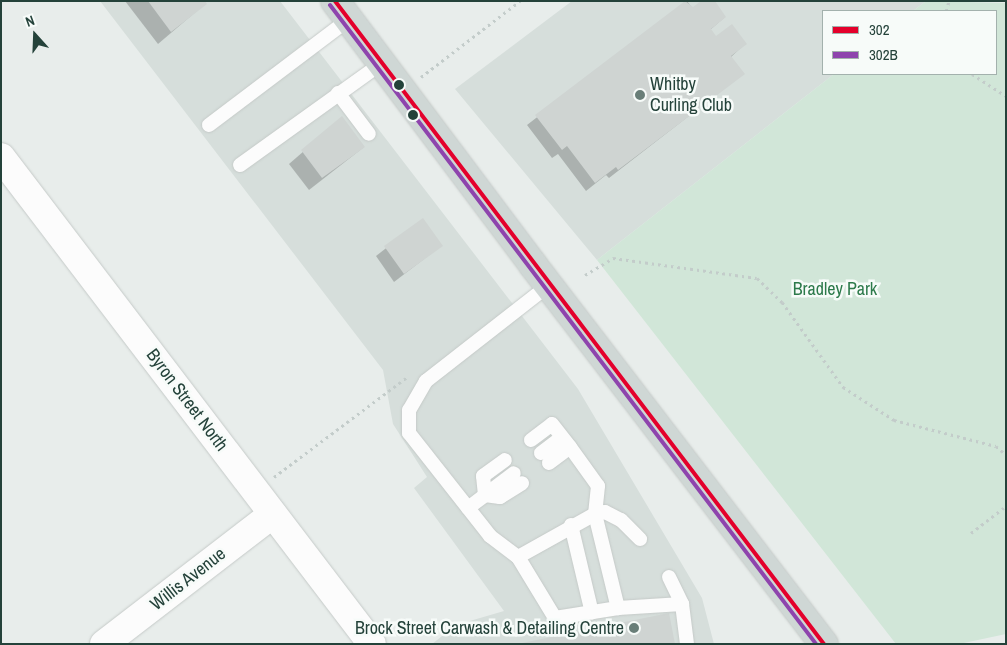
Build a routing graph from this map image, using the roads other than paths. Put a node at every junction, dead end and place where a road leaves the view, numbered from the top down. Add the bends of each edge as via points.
1 (342, 10) edge
2 (382, 63) junction
3 (338, 93) junction
4 (209, 124) dead end
5 (370, 134) dead end
6 (1, 157) edge
7 (240, 165) dead end
8 (549, 285) junction
9 (531, 440) dead end
10 (566, 442) junction
11 (545, 458) dead end
12 (505, 460) dead end
13 (518, 478) dead end
14 (485, 495) junction
15 (468, 508) junction
16 (273, 514) junction
17 (595, 514) junction
18 (571, 526) junction
19 (640, 539) dead end
20 (518, 556) junction
21 (669, 577) dead end
22 (682, 604) junction
23 (618, 608) junction
24 (592, 613) junction
25 (104, 644) edge
26 (372, 644) edge
27 (687, 644) edge
28 (824, 644) edge

1 - 2 main road
1 - 4 lane
2 - 3 lane
2 - 8 main road
3 - 5 lane
3 - 7 lane
6 - 16 street, Byron Street North
8 - 15 lane via 426,381 409,410 409,434
8 - 28 main road
9 - 10 lane via 552,424
10 - 11 lane
10 - 17 lane via 598,486
12 - 14 lane via 484,476
13 - 14 lane
14 - 15 lane
15 - 20 lane via 490,536
16 - 25 street, Willis Avenue
16 - 26 street, Byron Street North
17 - 18 lane
17 - 19 lane via 605,512 621,520
17 - 23 lane
18 - 20 lane
18 - 24 lane
20 - 24 lane via 555,618
21 - 22 lane
22 - 23 lane
22 - 27 lane
23 - 24 lane

